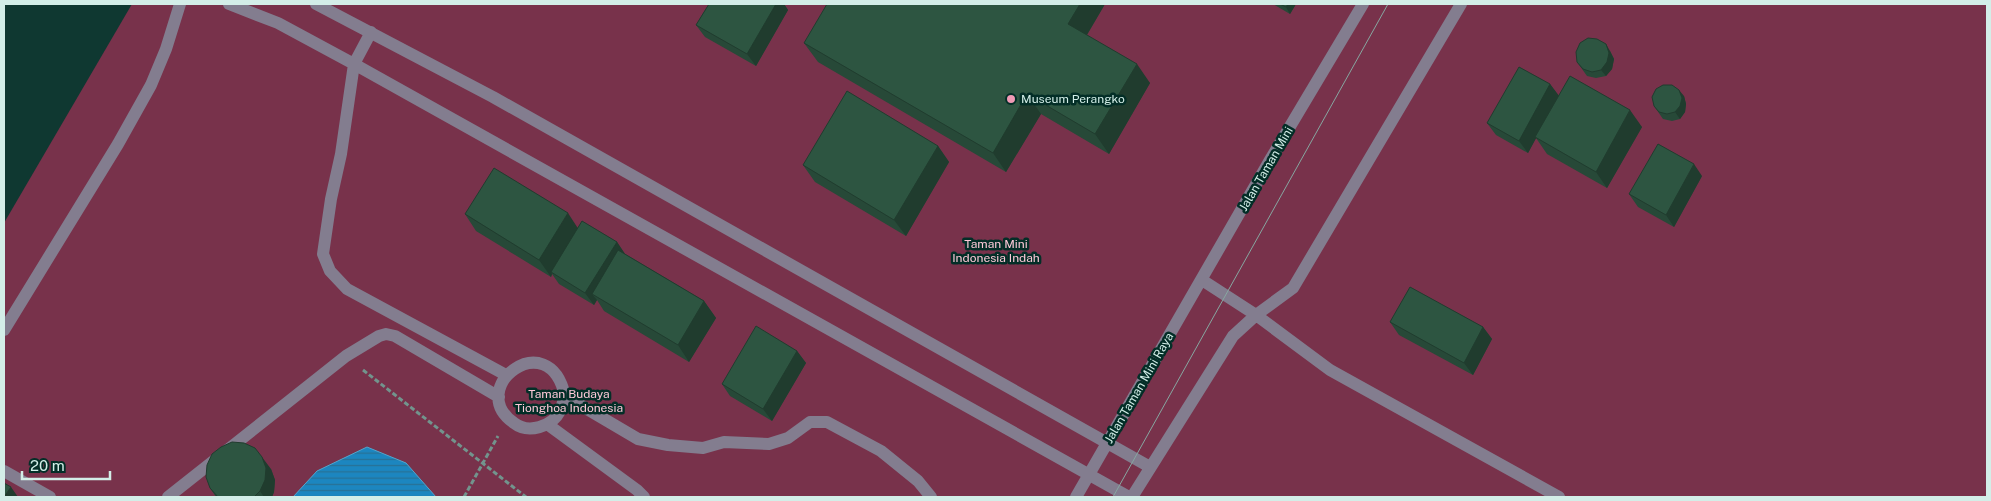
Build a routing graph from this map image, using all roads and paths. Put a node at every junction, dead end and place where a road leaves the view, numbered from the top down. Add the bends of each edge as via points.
1 (180, 4) edge
2 (229, 4) edge
3 (316, 4) edge
4 (1363, 4) edge
5 (1460, 4) edge
6 (370, 32) junction
7 (354, 64) junction
8 (1202, 280) junction
9 (1256, 315) junction
10 (4, 330) edge
11 (346, 356) junction
12 (506, 375) junction
13 (564, 396) junction
14 (499, 397) junction
15 (507, 417) junction
16 (547, 424) junction
17 (1107, 444) junction
18 (484, 463) junction
19 (1150, 466) junction
20 (4, 471) edge
21 (1090, 474) junction
22 (50, 497) edge
23 (168, 497) edge
24 (464, 497) edge
25 (526, 497) edge
26 (644, 497) edge
27 (931, 497) edge
28 (1076, 497) edge
29 (1131, 497) edge
30 (1559, 497) edge

1 - 10 lane via 151,85
2 - 7 lane via 278,23
3 - 6 lane
4 - 8 lane, Jalan Taman Mini
5 - 9 lane via 1306,268 1292,288
6 - 7 lane
6 - 17 lane via 502,102
7 - 12 lane via 325,234 323,254 330,271 346,289
7 - 21 lane
8 - 9 lane
8 - 17 lane, Jalan Taman Mini Raya
9 - 19 lane via 1233,336
9 - 30 lane via 1330,370
11 - 14 lane via 379,336 395,336
11 - 18 path
11 - 23 lane
12 - 13 lane via 529,363 543,365 562,383
12 - 14 lane
13 - 16 lane via 560,412
13 - 27 lane via 638,439 668,445 703,448 724,442 769,444 788,438 810,422 827,422 881,451 918,481
14 - 15 lane
15 - 16 lane via 526,428
15 - 18 path
16 - 26 lane
17 - 19 lane
17 - 21 lane, Jalan Taman Mini Raya
18 - 24 path
18 - 25 path
19 - 29 lane
20 - 22 lane
21 - 28 lane, Jalan Taman Mini Raya
21 - 29 lane

